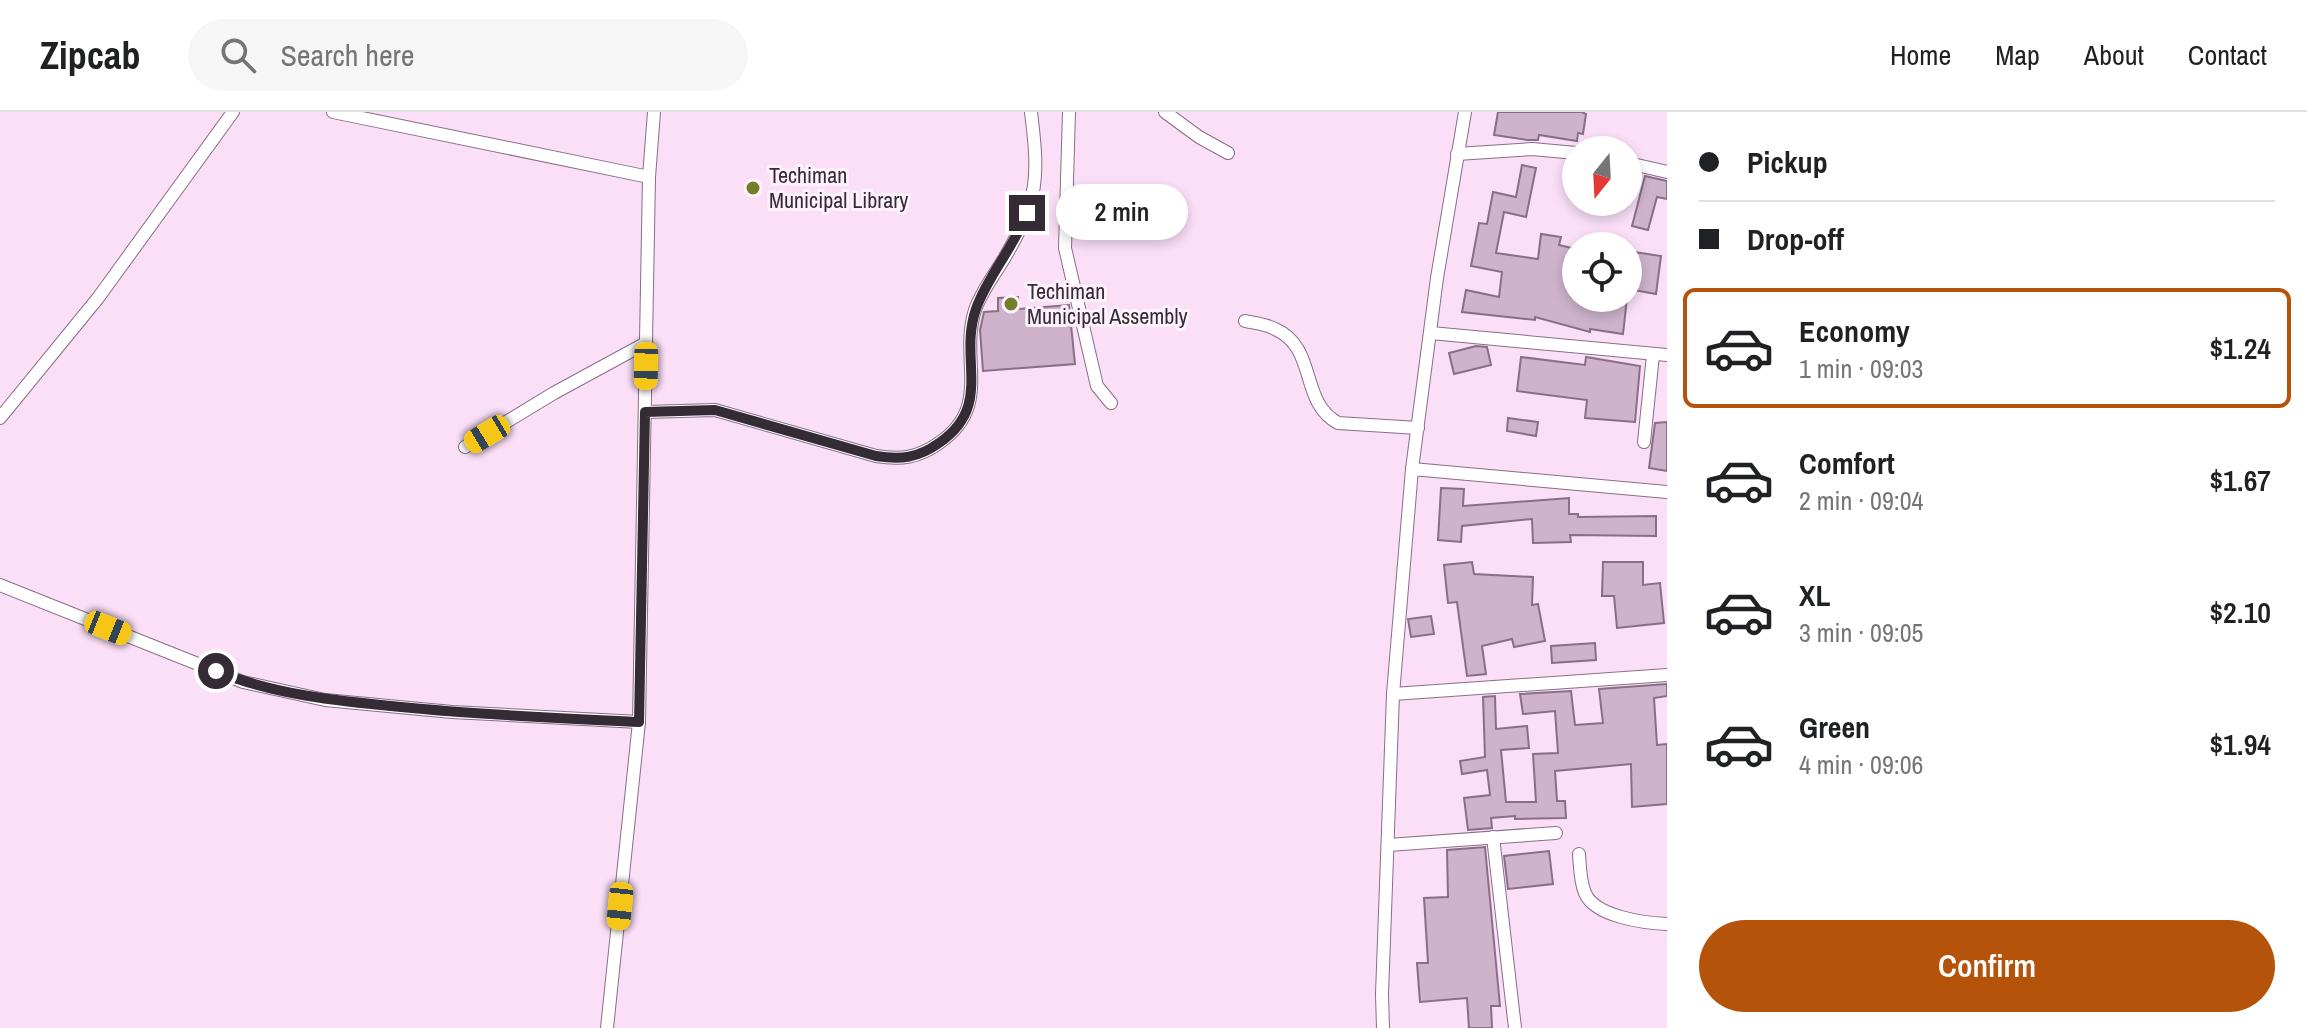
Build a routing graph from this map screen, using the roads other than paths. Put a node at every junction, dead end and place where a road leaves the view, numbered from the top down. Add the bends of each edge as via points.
1 (233, 112) edge
2 (333, 112) edge
3 (654, 112) edge
4 (1031, 112) edge
5 (1069, 112) edge
6 (1165, 112) edge
7 (1465, 112) edge
8 (1562, 152) edge
9 (1228, 153) dead end
10 (1457, 154) junction
11 (1642, 166) edge
12 (1667, 172) edge
13 (649, 177) junction
14 (1245, 321) dead end
15 (1431, 333) junction
16 (646, 343) junction
17 (1653, 355) junction
18 (1667, 355) edge
19 (1111, 403) dead end
20 (645, 412) junction
21 (0, 418) edge
22 (1418, 428) junction
23 (1644, 442) dead end
24 (465, 447) dead end
25 (1412, 469) junction
26 (1667, 492) edge
27 (0, 585) edge
28 (1667, 675) edge
29 (1393, 694) junction
30 (639, 722) junction
31 (1556, 833) dead end
32 (1493, 837) junction
33 (1388, 845) junction
34 (1579, 854) dead end
35 (1667, 924) edge
36 (607, 1028) edge
37 (1383, 1028) edge
38 (1515, 1028) edge

1 - 21 street via 98,298
2 - 13 street
3 - 13 street
4 - 20 street via 1037,166 1034,194 1020,231 976,306 967,416 949,437 914,457 897,459 715,410
5 - 19 street via 1065,248 1097,386
6 - 9 street
7 - 10 street
8 - 10 street
10 - 15 street
11 - 12 street
13 - 16 street
14 - 22 street via 1276,329 1291,340 1304,356 1320,410 1329,418
15 - 17 street
15 - 22 street
16 - 20 street
16 - 24 street
17 - 18 street
17 - 23 street
20 - 30 street
22 - 25 street
25 - 26 street
25 - 29 street
27 - 30 street via 243,682 325,700
28 - 29 street
29 - 33 street
30 - 36 street
31 - 32 street
32 - 33 street
32 - 38 street
33 - 37 street
34 - 35 street via 1585,893 1593,903 1642,923

